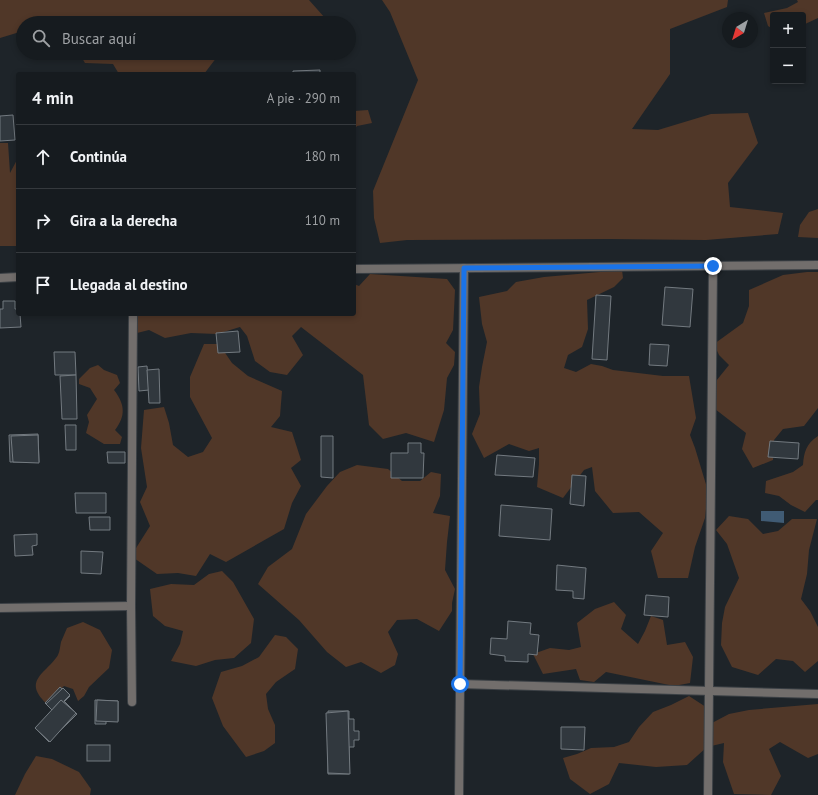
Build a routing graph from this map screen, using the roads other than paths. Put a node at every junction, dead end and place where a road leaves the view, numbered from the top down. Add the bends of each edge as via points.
1 (818, 265) edge
2 (713, 266) junction
3 (464, 268) junction
4 (356, 269) edge
5 (16, 277) edge
6 (0, 278) edge
7 (133, 316) edge
8 (131, 606) junction
9 (0, 608) edge
10 (460, 684) junction
11 (709, 691) junction
12 (818, 694) edge
13 (132, 702) dead end
14 (459, 795) edge
15 (708, 795) edge

1 - 2 street
2 - 3 street
2 - 11 street
3 - 4 street
3 - 10 street
5 - 6 street
7 - 8 street
8 - 9 street
8 - 13 street
10 - 11 street
10 - 14 street
11 - 12 street
11 - 15 street

